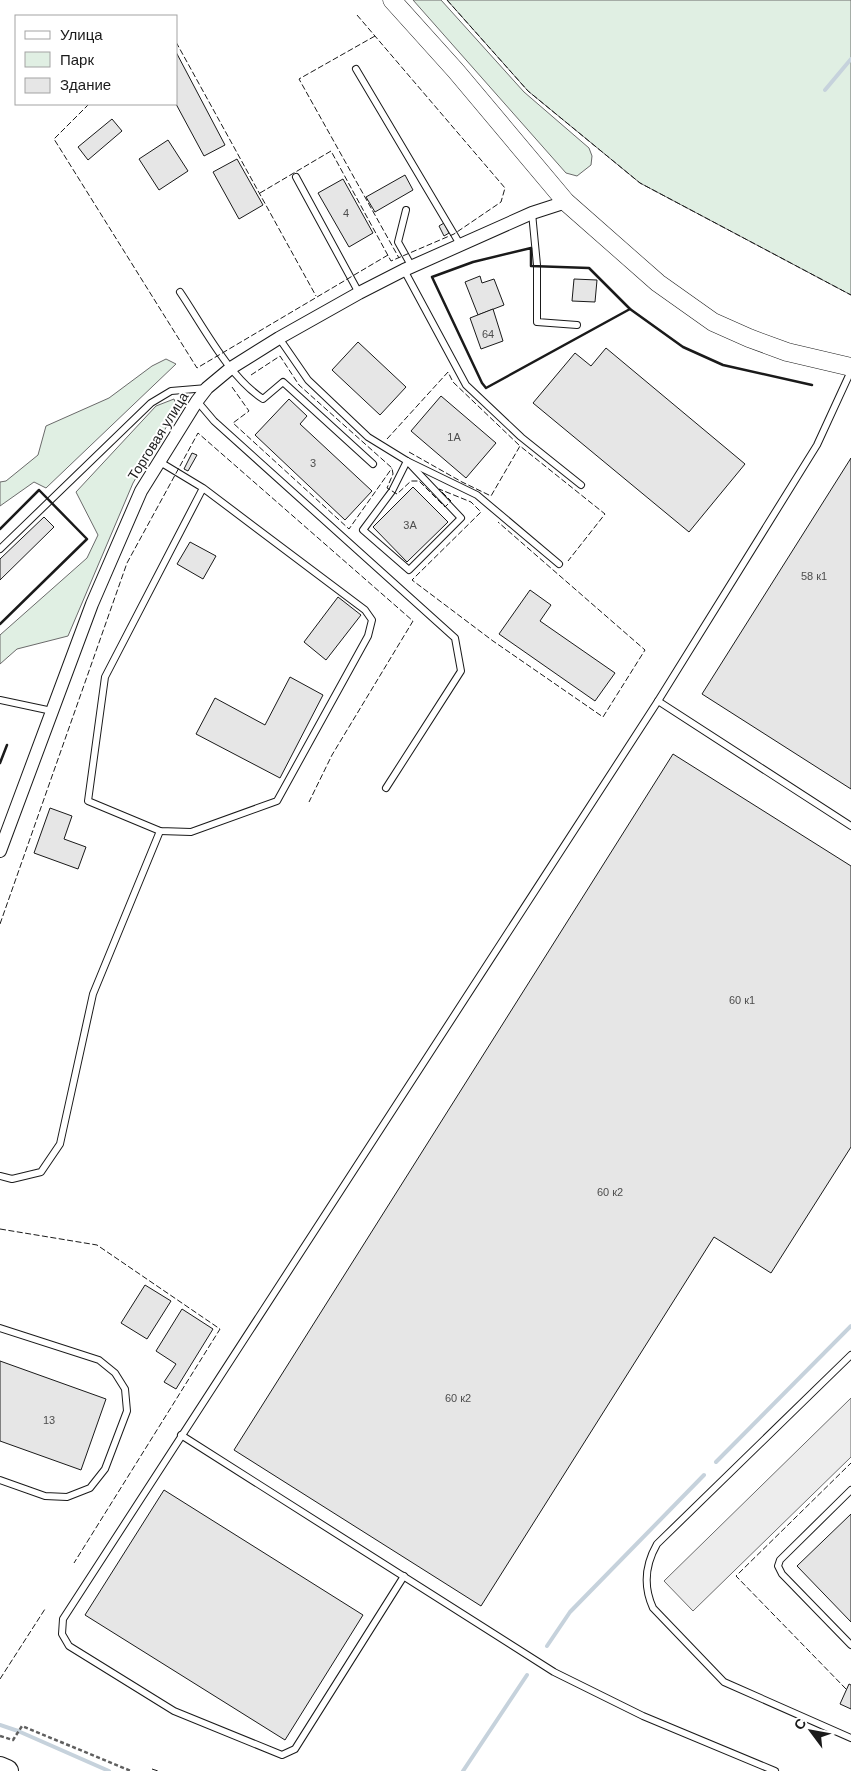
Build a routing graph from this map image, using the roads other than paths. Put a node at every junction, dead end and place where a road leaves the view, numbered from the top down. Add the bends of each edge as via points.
1 (392, 0) edge
2 (356, 69) dead end
3 (296, 177) dead end
4 (566, 202) junction
5 (406, 210) dead end
6 (532, 213) junction
7 (460, 246) junction
8 (408, 268) junction
9 (180, 292) dead end
10 (359, 293) junction
11 (577, 325) dead end
12 (279, 338) junction
13 (851, 367) edge
14 (231, 368) junction
15 (851, 371) edge
16 (207, 388) junction
17 (197, 401) junction
18 (407, 461) junction
19 (160, 462) junction
20 (373, 464) dead end
21 (581, 485) dead end
22 (203, 488) junction
23 (0, 549) edge
24 (559, 564) dead end
25 (0, 700) edge
26 (658, 701) junction
27 (52, 711) junction
28 (386, 788) dead end
29 (851, 826) edge
30 (160, 831) junction
31 (0, 852) edge
32 (0, 1176) edge
33 (0, 1328) edge
34 (851, 1355) edge
35 (182, 1435) junction
36 (0, 1480) edge
37 (851, 1490) edge
38 (404, 1576) junction
39 (851, 1645) edge
40 (851, 1738) edge
41 (0, 1768) edge
42 (7, 1771) edge
43 (775, 1771) edge

1 - 4 main road
2 - 7 lane
3 - 10 lane
4 - 6 street, Торговая улица
4 - 13 main road via 658,284 713,322 787,352
5 - 8 lane via 398,242
6 - 7 street, Торговая улица
6 - 11 lane via 537,266 537,322
7 - 8 street, Торговая улица
8 - 10 street, Торговая улица
8 - 21 lane via 466,385 521,437
9 - 14 lane
10 - 12 street, Торговая улица
12 - 14 street, Торговая улица
12 - 18 lane via 308,380 368,437
14 - 16 street, Торговая улица
14 - 20 lane via 263,399 283,382
15 - 26 lane via 817,445
16 - 17 street, Торговая улица
16 - 23 lane via 171,391 151,403
17 - 19 street, Торговая улица
17 - 28 lane via 214,421 456,638 461,672
18 - 18 lane via 392,491 363,530 409,570 461,518
18 - 24 lane via 477,495
19 - 22 lane
19 - 27 street, Торговая улица via 142,491 92,604
22 - 30 lane via 105,677 88,801
22 - 30 lane via 365,610 372,620 368,636 277,801 191,832
25 - 27 lane
26 - 29 lane
26 - 35 lane
27 - 31 street, Торговая улица
30 - 32 lane via 93,994 60,1144 41,1172 12,1178
33 - 36 lane via 99,1360 115,1373 125,1389 127,1411 105,1469 90,1488 67,1497 45,1496
34 - 40 lane via 658,1544 649,1562 646,1581 653,1608 724,1682
35 - 38 lane
35 - 38 lane via 63,1619 62,1634 68,1646 174,1711 282,1755 295,1749
37 - 39 lane via 780,1560 778,1566
38 - 43 lane via 554,1672 643,1716
41 - 42 highway

